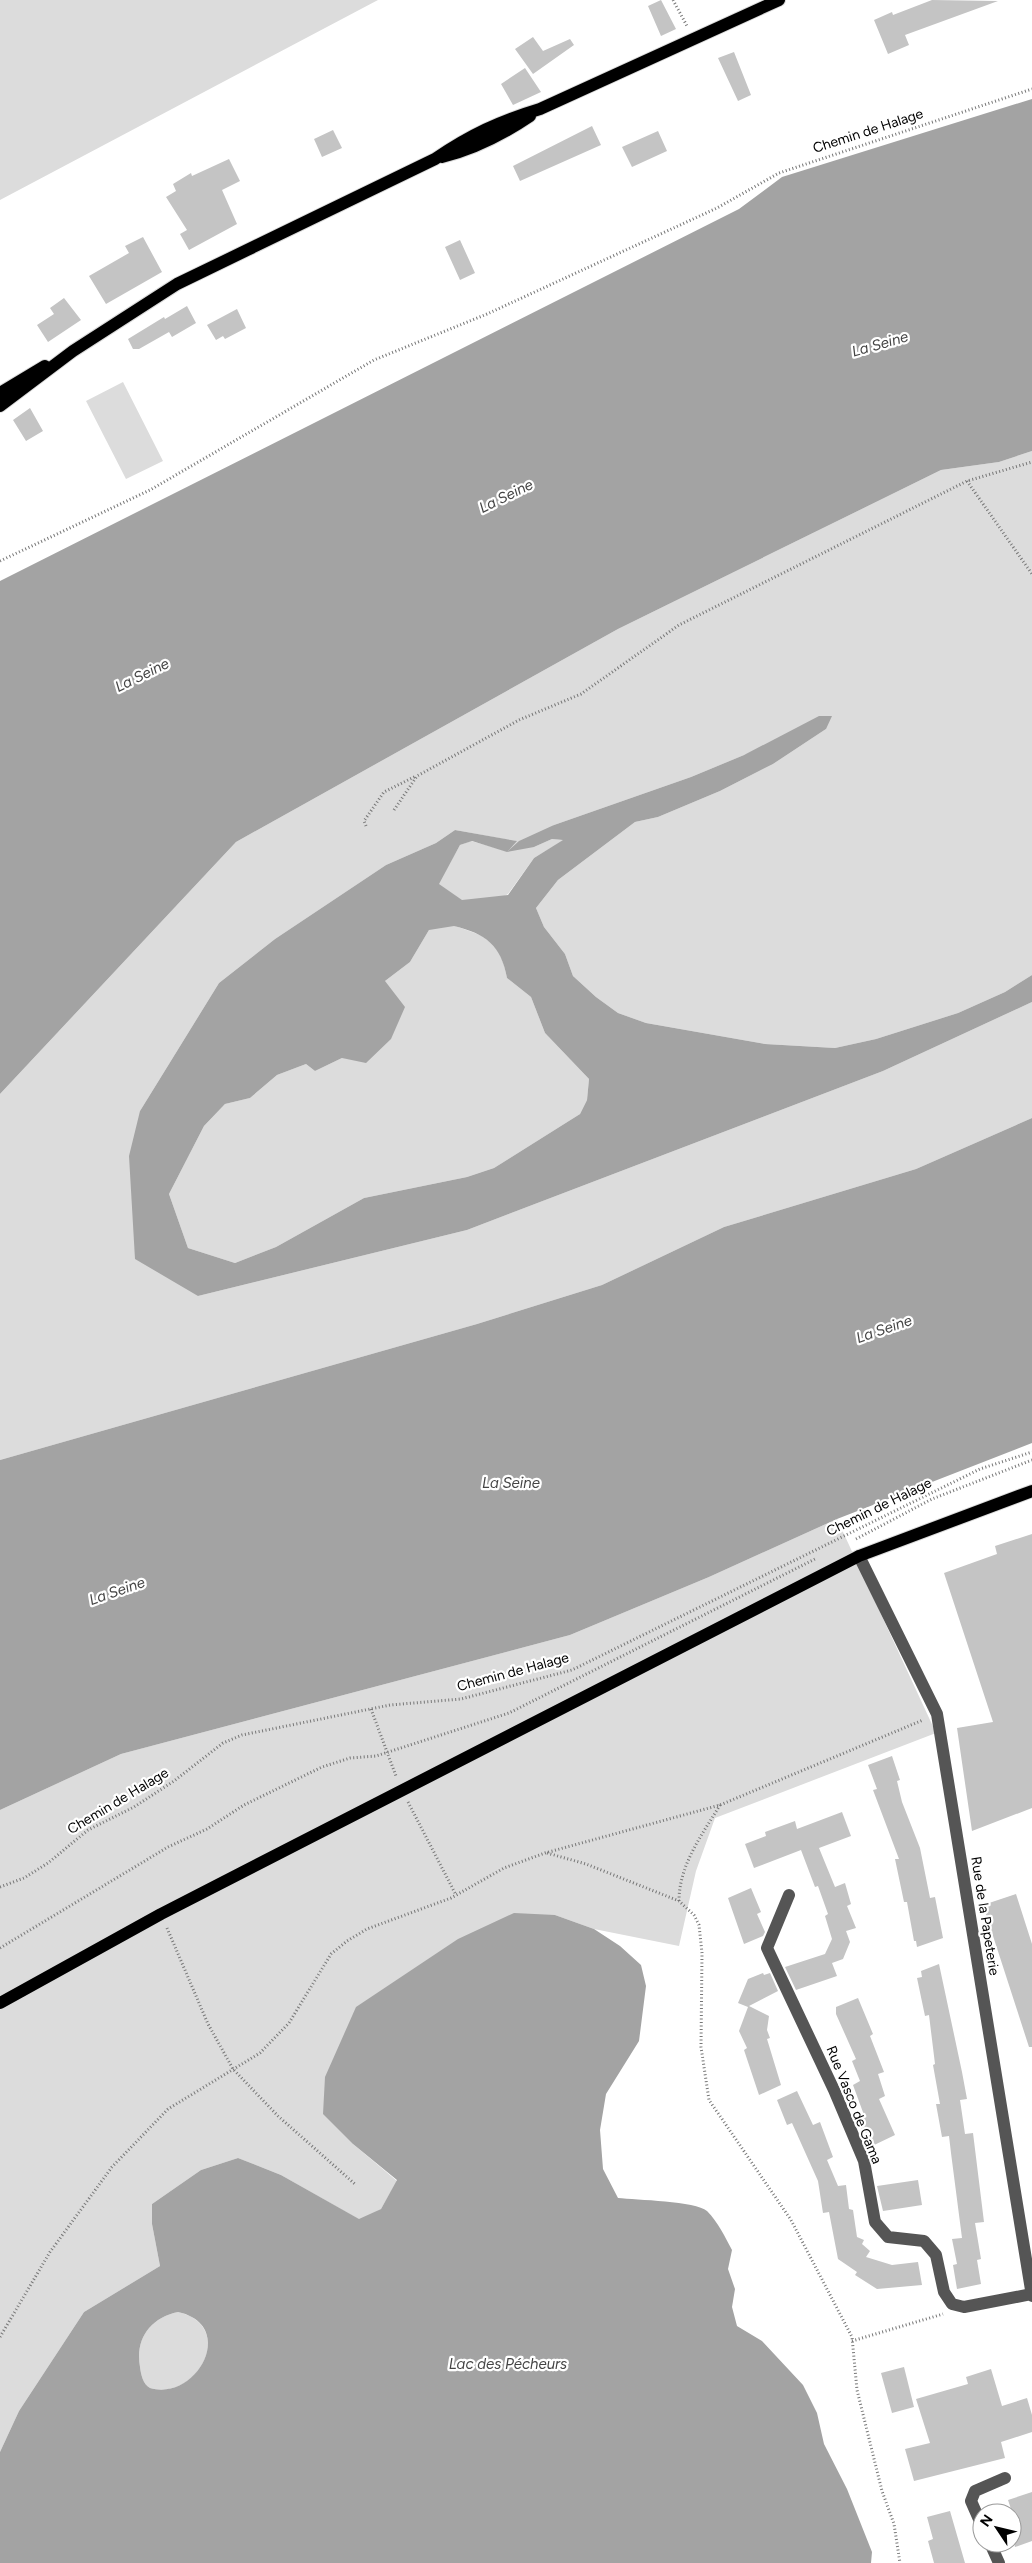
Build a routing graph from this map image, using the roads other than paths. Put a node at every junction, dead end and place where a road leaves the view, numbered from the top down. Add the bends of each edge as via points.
1 (779, 0) edge
2 (73, 351) junction
3 (0, 393) edge
4 (0, 406) edge
5 (1032, 1491) edge
6 (859, 1556) junction
7 (789, 1895) dead end
8 (0, 2003) edge
9 (1032, 2295) edge
10 (1005, 2478) dead end
11 (972, 2503) edge

1 - 2 main road via 540,109 507,132 469,150 435,159 177,284
2 - 3 main road
2 - 4 main road
5 - 6 main road
6 - 8 main road via 161,1914
6 - 9 street, Rue de la Papeterie via 937,1714
7 - 9 street, Rue Vasco de Gama via 767,1948 864,2161 876,2222 888,2237 924,2240 936,2255 944,2292 952,2304 964,2307
10 - 11 street via 975,2491

